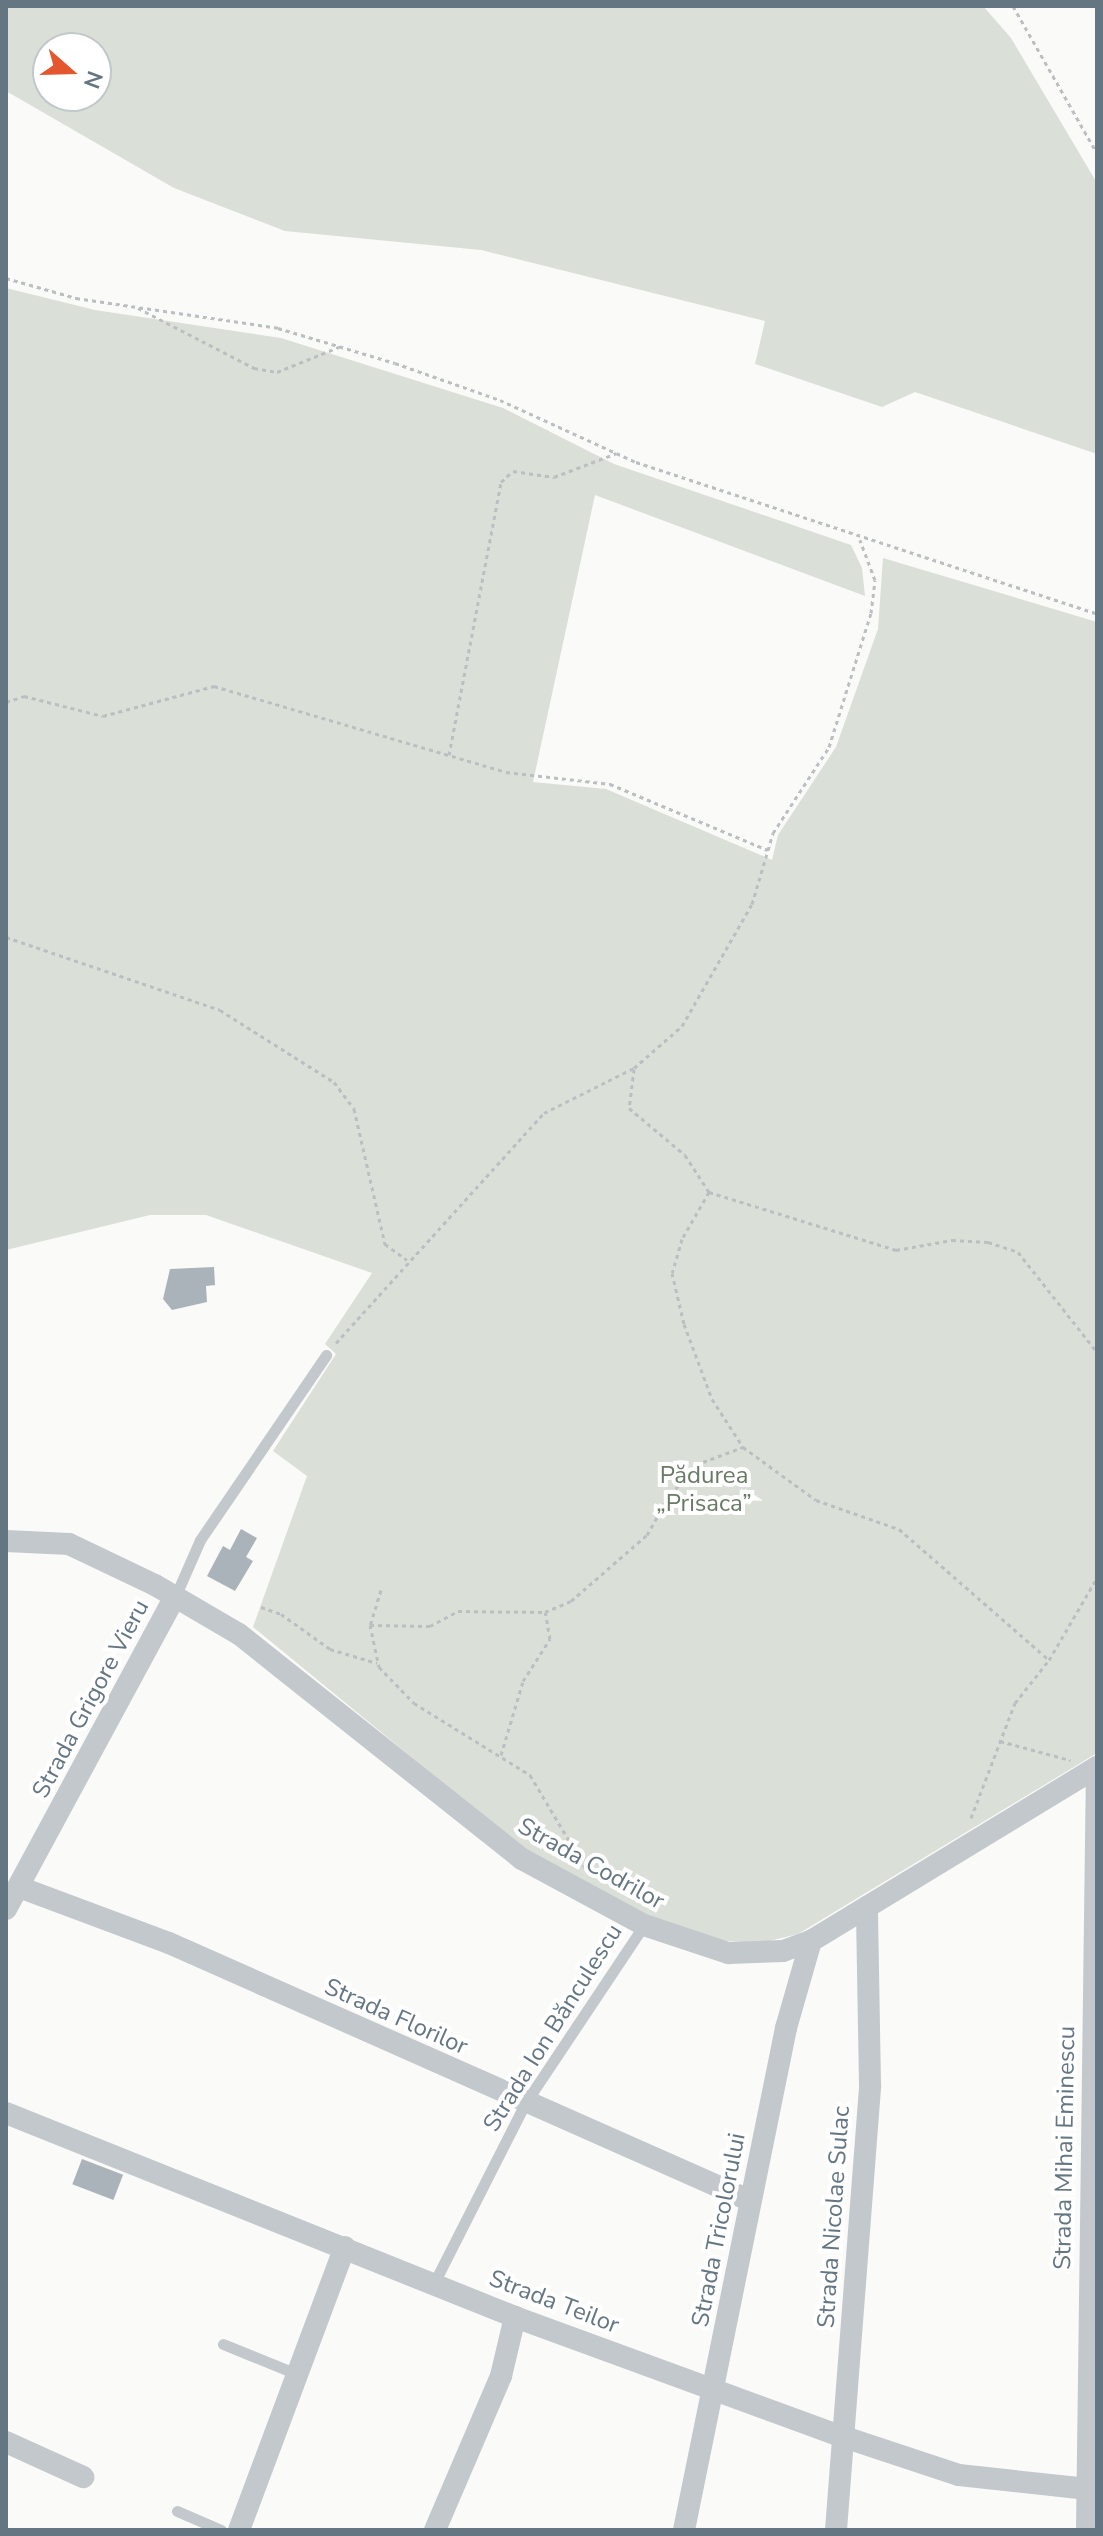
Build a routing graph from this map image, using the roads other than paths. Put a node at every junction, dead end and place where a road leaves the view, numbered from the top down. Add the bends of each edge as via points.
1 (326, 1355) road end
2 (6, 1541) edge
3 (175, 1597) junction
4 (1097, 1767) edge
5 (19, 1887) junction
6 (867, 1907) junction
7 (6, 1909) edge
8 (644, 1925) junction
9 (811, 1941) junction
10 (526, 2102) junction
11 (6, 2113) edge
12 (749, 2200) junction
13 (345, 2247) junction
14 (434, 2283) junction
15 (515, 2317) junction
16 (223, 2344) dead end
17 (297, 2374) junction
18 (712, 2389) junction
19 (841, 2436) junction
20 (6, 2442) edge
21 (83, 2477) dead end
22 (1092, 2490) edge
23 (177, 2511) dead end
24 (221, 2530) edge
25 (239, 2530) edge
26 (435, 2530) edge
27 (684, 2530) edge
28 (836, 2530) edge
29 (1087, 2530) edge

1 - 3 lane via 200,1540
2 - 3 street, Strada Codrilor via 69,1544
3 - 5 street, Strada Grigore Vieru
3 - 8 street, Strada Codrilor via 239,1634 495,1840
4 - 6 street, Strada Codrilor
4 - 22 street, Strada Mihai Eminescu
5 - 7 street, Strada Grigore Vieru
5 - 10 street, Strada Florilor via 169,1943
6 - 9 street, Strada Codrilor
6 - 19 street, Strada Nicolae Sulac via 870,2085
8 - 9 street, Strada Codrilor via 728,1953 783,1951
8 - 10 lane, Strada Ion Bănculescu
9 - 12 street, Strada Tricolorului
10 - 12 street, Strada Florilor
10 - 14 lane, Strada Ion Bănculescu
11 - 13 street, Strada Teilor
12 - 18 street, Strada Tricolorului
13 - 14 street, Strada Teilor
13 - 17 street
14 - 15 street, Strada Teilor
15 - 18 street, Strada Teilor
15 - 26 street via 501,2376
16 - 17 lane
17 - 25 street
18 - 19 street, Strada Teilor
18 - 27 street, Strada Tricolorului
19 - 22 street, Strada Teilor via 959,2475
19 - 28 street, Strada Nicolae Sulac
20 - 21 street
22 - 29 street, Strada Mihai Eminescu
23 - 24 lane

